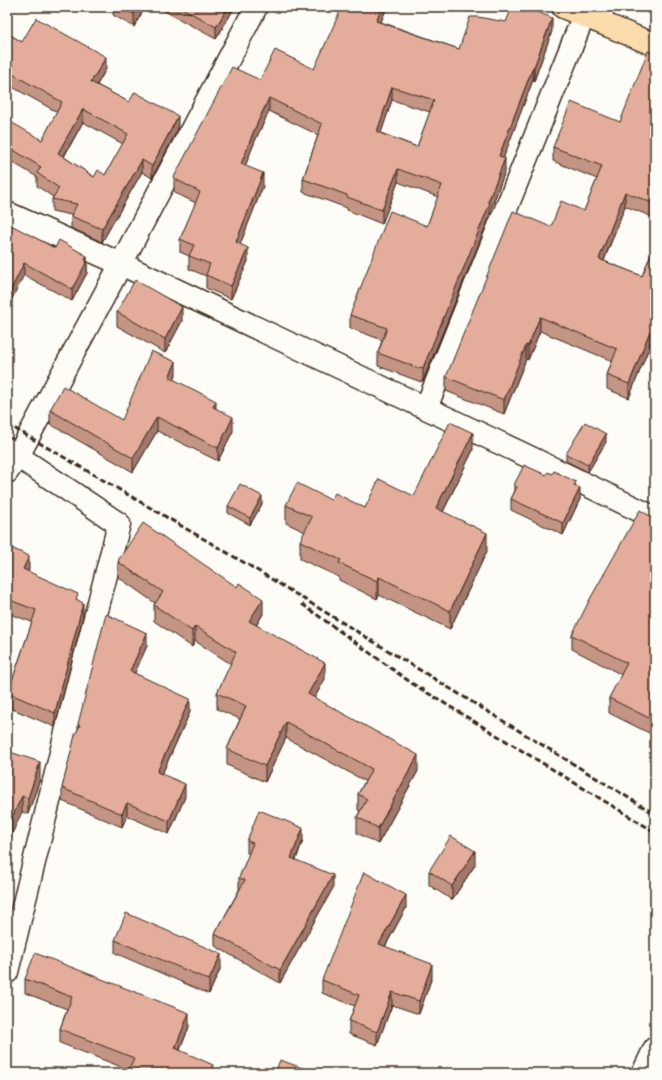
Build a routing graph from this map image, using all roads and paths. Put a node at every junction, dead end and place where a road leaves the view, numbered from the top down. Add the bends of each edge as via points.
1 (256, 7) edge
2 (563, 7) edge
3 (595, 14) edge
4 (655, 45) edge
5 (7, 214) edge
6 (121, 264) junction
7 (426, 408) junction
8 (11, 459) edge
9 (655, 518) edge
10 (7, 972) edge
11 (655, 1048) edge
12 (643, 1073) edge

1 - 6 street
2 - 3 main road
3 - 4 main road
3 - 7 street
5 - 6 street
6 - 7 street
6 - 8 street
7 - 9 street
8 - 10 street via 119,524
11 - 12 street

